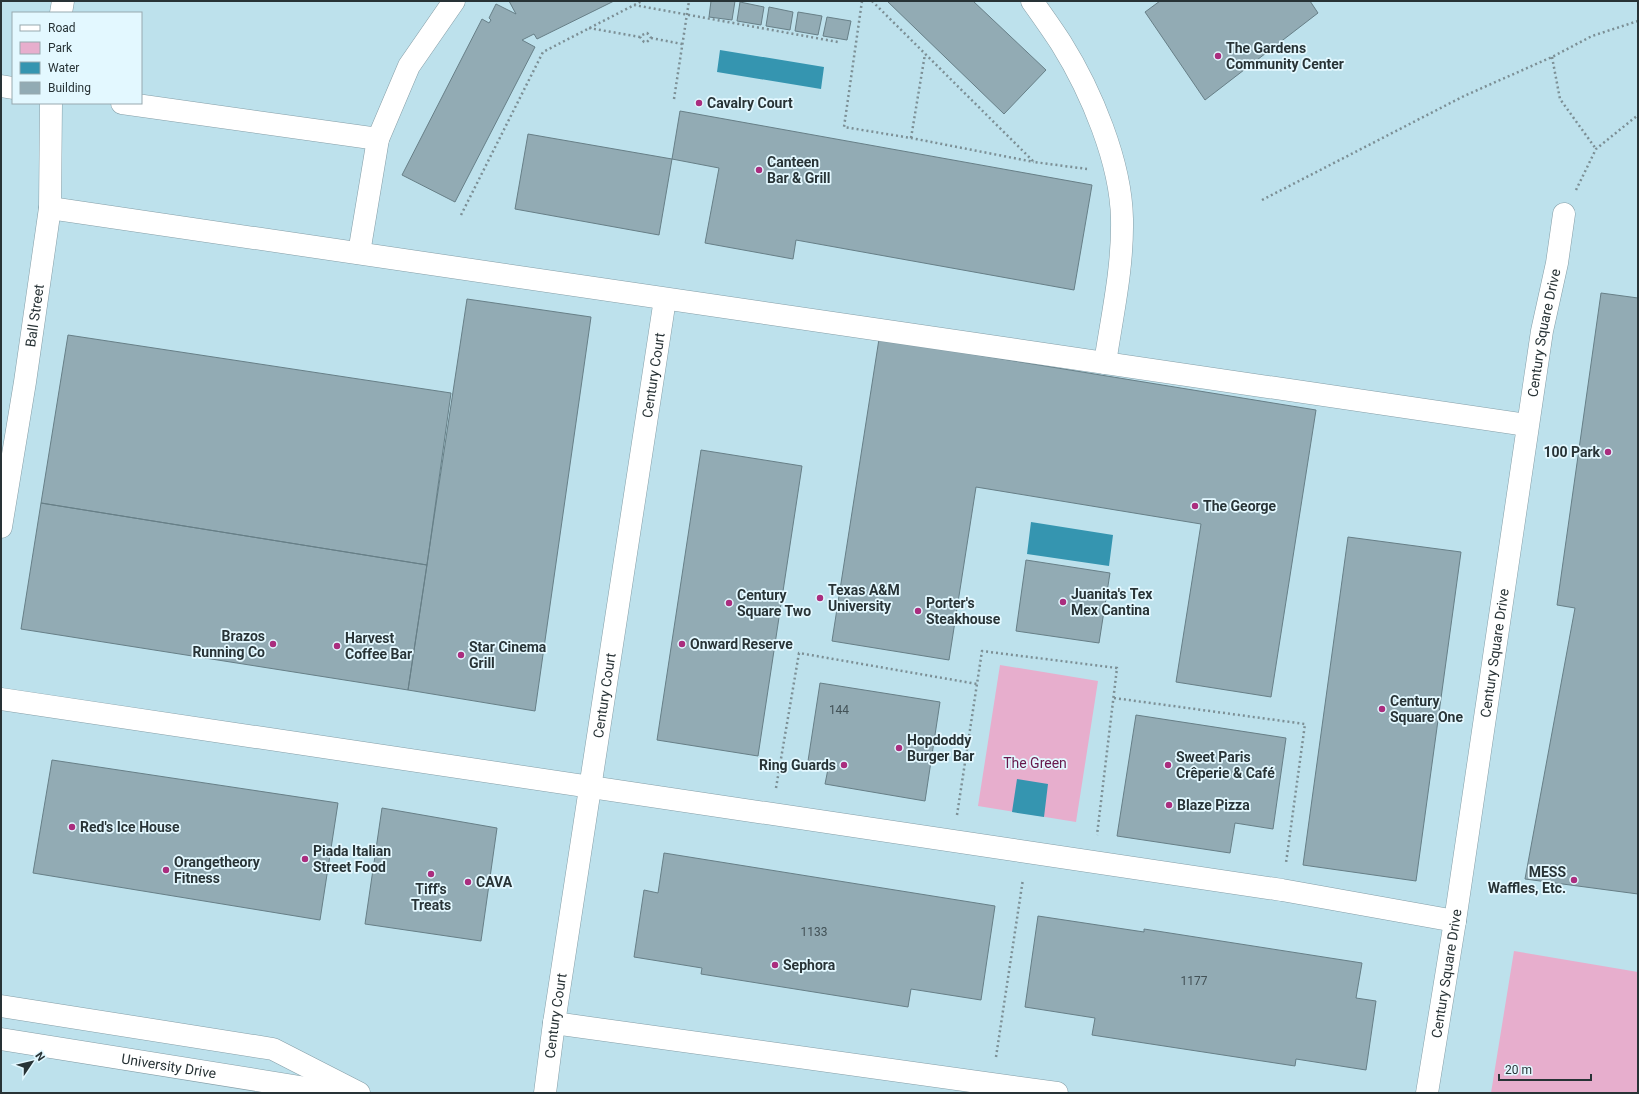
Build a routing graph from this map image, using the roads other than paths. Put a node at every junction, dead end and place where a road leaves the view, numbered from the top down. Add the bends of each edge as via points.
1 (63, 1) edge
2 (454, 1) edge
3 (1032, 1) edge
4 (61, 12) edge
5 (1, 86) edge
6 (12, 88) edge
7 (51, 104) edge
8 (129, 104) edge
9 (378, 139) junction
10 (50, 208) junction
11 (1564, 214) road end
12 (359, 254) junction
13 (665, 299) junction
14 (1105, 363) junction
15 (1527, 426) junction
16 (1, 527) edge
17 (1, 699) edge
18 (589, 788) junction
19 (1455, 921) junction
20 (1, 1006) edge
21 (554, 1023) junction
22 (1, 1039) edge
23 (337, 1093) edge
24 (359, 1093) edge
25 (546, 1093) edge
26 (1057, 1093) edge
27 (1427, 1093) edge

1 - 4 main road
2 - 9 main road via 409,66
3 - 14 main road via 1062,44 1094,106 1117,174 1122,219 1120,270
5 - 6 main road
7 - 10 main road, Ball Street
8 - 9 main road
9 - 12 main road
10 - 12 main road
10 - 16 main road, Ball Street
11 - 15 main road, Century Square Drive
12 - 13 main road
13 - 14 main road
13 - 18 main road, Century Court
14 - 15 main road
15 - 19 main road, Century Square Drive
17 - 18 main road
18 - 19 main road via 1282,890
18 - 21 main road, Century Court
19 - 27 main road, Century Square Drive
20 - 24 main road via 273,1049
21 - 25 main road, Century Court
21 - 26 main road
22 - 23 main road, University Drive

